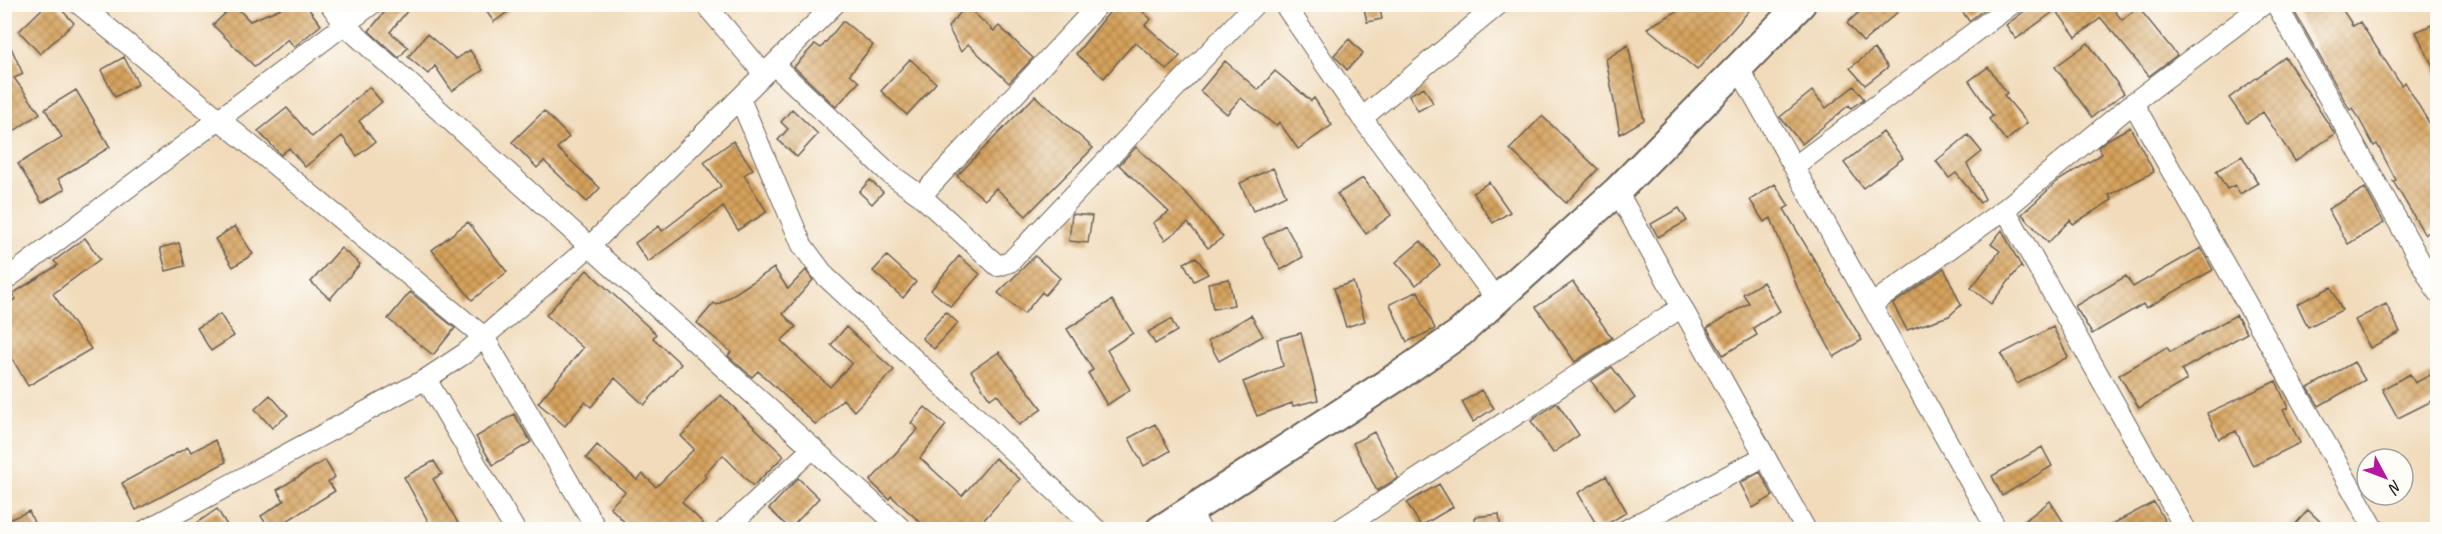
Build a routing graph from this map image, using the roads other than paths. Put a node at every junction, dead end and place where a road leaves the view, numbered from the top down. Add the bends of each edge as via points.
1 (79, 4) edge
2 (330, 4) edge
3 (372, 4) edge
4 (705, 4) edge
5 (835, 4) edge
6 (1100, 4) edge
7 (1255, 4) edge
8 (1284, 4) edge
9 (1499, 4) edge
10 (1801, 4) edge
11 (2012, 4) edge
12 (2265, 4) edge
13 (2276, 4) edge
14 (346, 26) junction
15 (1738, 67) junction
16 (769, 70) junction
17 (740, 99) junction
18 (2133, 103) junction
19 (221, 118) junction
20 (1362, 118) junction
21 (1794, 167) junction
22 (1617, 190) junction
23 (921, 196) junction
24 (2005, 208) junction
25 (590, 246) junction
26 (4, 281) edge
27 (2438, 293) edge
28 (1497, 300) junction
29 (1871, 305) junction
30 (1682, 307) junction
31 (484, 337) junction
32 (426, 379) junction
33 (813, 448) junction
34 (1765, 456) junction
35 (1195, 519) edge
36 (146, 530) edge
37 (514, 530) edge
38 (597, 530) edge
39 (725, 530) edge
40 (903, 530) edge
41 (1097, 530) edge
42 (1160, 530) edge
43 (1339, 530) edge
44 (1626, 530) edge
45 (1806, 530) edge
46 (1997, 530) edge
47 (2186, 530) edge
48 (2375, 530) edge

1 - 19 street
2 - 14 street
3 - 14 street
4 - 16 street
5 - 16 street
6 - 23 street
7 - 23 street via 1010,262 998,266
8 - 20 street
9 - 20 street
10 - 15 main road
11 - 21 street
12 - 18 street
13 - 27 street
14 - 19 street
14 - 25 street
15 - 21 street
15 - 22 main road
16 - 17 street
16 - 23 street
17 - 25 street
17 - 41 street via 802,245 825,276
18 - 24 street
18 - 48 street
19 - 26 street
19 - 31 street
20 - 28 street
21 - 29 street
22 - 28 main road
22 - 30 street
24 - 29 street
24 - 47 street
25 - 31 street
25 - 33 street
28 - 35 main road via 1460,333
29 - 46 street
30 - 34 street
30 - 43 street
31 - 32 street
31 - 38 street
32 - 36 street
32 - 37 street
33 - 39 street
33 - 40 street
34 - 44 street
34 - 45 street
35 - 42 main road

